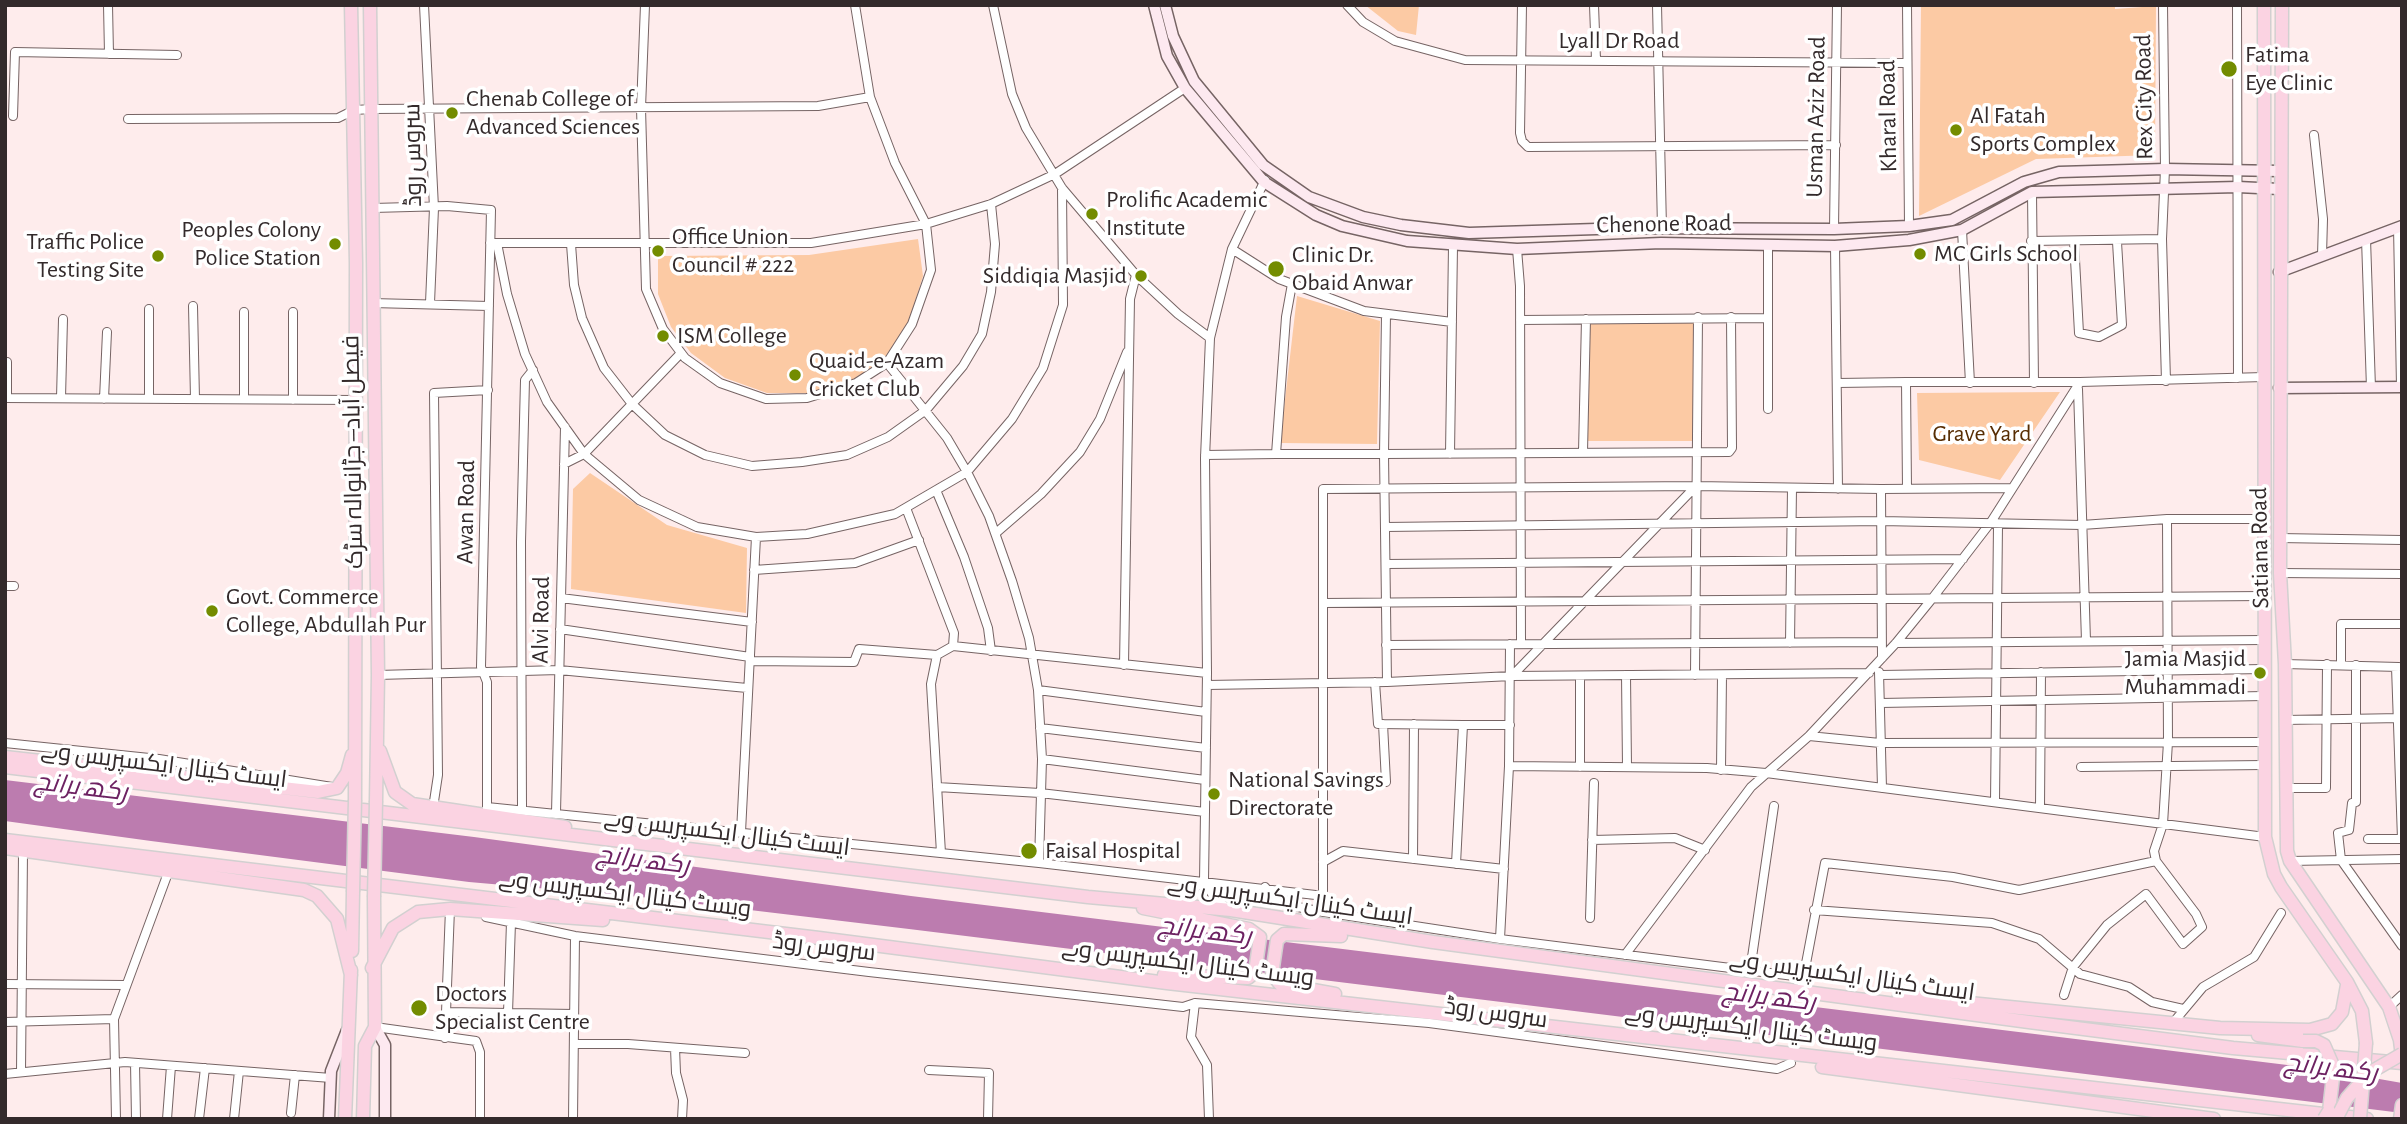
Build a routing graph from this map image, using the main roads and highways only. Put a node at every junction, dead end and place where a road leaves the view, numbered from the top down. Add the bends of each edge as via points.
1 (352, 5) edge
2 (370, 5) edge
3 (2264, 5) edge
4 (2282, 5) edge
5 (357, 737) junction
6 (376, 739) junction
7 (5, 757) edge
8 (5, 767) edge
9 (5, 840) edge
10 (5, 848) edge
11 (815, 864) junction
12 (1088, 897) junction
13 (2314, 897) junction
14 (2297, 909) junction
15 (819, 938) junction
16 (1433, 942) junction
17 (372, 968) junction
18 (1073, 971) junction
19 (351, 975) junction
20 (2347, 982) junction
21 (1802, 984) junction
22 (1421, 1010) junction
23 (2395, 1017) edge
24 (2220, 1028) junction
25 (2401, 1044) edge
26 (1712, 1046) junction
27 (2402, 1056) edge
28 (2402, 1063) edge
29 (2402, 1105) edge
30 (2167, 1115) edge
31 (345, 1119) edge
32 (363, 1119) edge
33 (2214, 1119) edge
34 (2324, 1119) edge
35 (2336, 1119) edge
36 (2360, 1119) edge
37 (2367, 1119) edge
38 (2400, 1119) edge

1 - 5 main road, فیصل آباد– جڑانوالہ سڑک
2 - 6 main road, فیصل آباد– جڑانوالہ سڑک
3 - 14 main road, Satiana Road via 2265,837 2274,874
4 - 13 main road, Satiana Road via 2279,573 2285,664 2286,839 2290,861
5 - 7 main road via 347,774 337,788 318,792
5 - 19 main road, فیصل آباد– جڑانوالہ سڑک, bridge
6 - 11 main road via 394,792 412,804 551,816
6 - 17 main road, فیصل آباد– جڑانوالہ سڑک, bridge
8 - 11 main road, ایسٹ کینال ایکسپریس وے
9 - 15 main road, ویسٹ کینال ایکسپریس وے
10 - 19 main road via 304,890 337,919
11 - 12 main road, ایسٹ کینال ایکسپریس وے
12 - 16 main road, ایسٹ کینال ایکسپریس وے via 1231,910
12 - 18 main road via 1249,929 1260,937 1255,972 1239,979
13 - 14 main road
13 - 23 main road, Satiana Road
14 - 20 main road, Satiana Road
15 - 17 main road via 450,909 404,918 385,940
15 - 18 main road, ویسٹ کینال ایکسپریس وے
16 - 21 main road, ایسٹ کینال ایکسپریس وے
16 - 22 main road via 1290,933 1277,940 1272,974 1279,984
17 - 32 main road, فیصل آباد– جڑانوالہ سڑک via 375,1027 365,1046
18 - 22 main road, ویسٹ کینال ایکسپریس وے
19 - 31 main road, فیصل آباد– جڑانوالہ سڑک
20 - 24 main road via 2346,1002 2332,1024 2310,1030
20 - 36 main road, Satiana Road, bridge via 2362,1011 2366,1043
21 - 24 main road
21 - 28 main road, ایسٹ کینال ایکسپریس وے via 2233,1048
22 - 26 main road, ویسٹ کینال ایکسپریس وے
23 - 25 main road, Satiana Road
24 - 34 main road, bridge via 2325,1045 2334,1062 2329,1111
25 - 27 main road, Satiana Road, bridge
26 - 30 main road via 1791,1063
26 - 37 main road, ویسٹ کینال ایکسپریس وے
27 - 35 main road, bridge via 2369,1073
29 - 38 main road
30 - 33 main road

